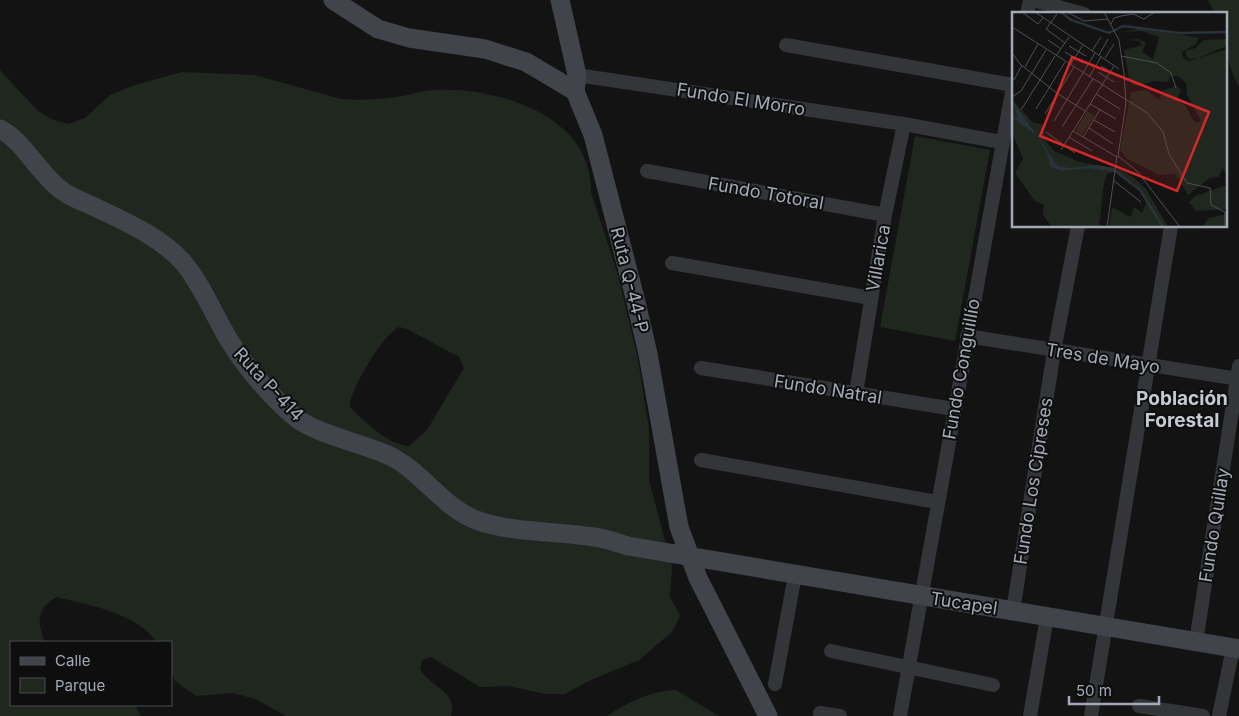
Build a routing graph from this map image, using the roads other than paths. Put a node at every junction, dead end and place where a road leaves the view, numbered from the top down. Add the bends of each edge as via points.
1 (333, 0) edge
2 (560, 0) edge
3 (1032, 0) edge
4 (1028, 12) edge
5 (1077, 12) edge
6 (786, 46) dead end
7 (576, 83) junction
8 (1012, 85) edge
9 (1012, 90) edge
10 (904, 124) junction
11 (0, 129) edge
12 (1001, 142) junction
13 (647, 171) dead end
14 (885, 215) junction
15 (1078, 228) edge
16 (1171, 228) edge
17 (672, 264) dead end
18 (871, 298) junction
19 (967, 336) junction
20 (1054, 350) junction
21 (1148, 365) junction
22 (701, 368) dead end
23 (1238, 374) edge
24 (856, 393) junction
25 (954, 409) junction
26 (701, 460) dead end
27 (938, 502) junction
28 (689, 557) junction
29 (795, 575) junction
30 (922, 596) junction
31 (1013, 611) junction
32 (1047, 617) junction
33 (1107, 627) junction
34 (1196, 642) junction
35 (1236, 649) edge
36 (831, 651) dead end
37 (909, 669) junction
38 (775, 684) dead end
39 (993, 684) dead end
40 (1139, 706) dead end
41 (820, 713) dead end
42 (768, 716) edge
43 (840, 716) edge
44 (900, 716) edge
45 (1030, 716) edge
46 (1091, 716) edge
47 (1203, 716) edge
48 (1219, 716) edge

1 - 7 street via 378,29 409,38 485,49
2 - 7 street, Ruta Q-44-P
3 - 4 street
3 - 5 street
6 - 8 street
7 - 10 street, Fundo El Morro
7 - 28 street, Ruta Q-44-P via 636,298 674,504
9 - 12 street, Fundo Conguillío
10 - 12 street
10 - 14 street, Villarica
11 - 28 street, Ruta P-414 via 14,139 46,178 62,191 139,230 183,262 231,343 250,368 278,400 309,427 397,459 460,512 478,520 501,526 596,537
12 - 19 street, Fundo Conguillío
13 - 14 street, Fundo Totoral
14 - 18 street, Villarica
15 - 20 street, Fundo Los Cipreses
16 - 21 street
17 - 18 street
18 - 24 street, Villarica
19 - 20 street, Tres de Mayo
19 - 25 street, Fundo Conguillío
20 - 21 street, Tres de Mayo
20 - 31 street, Fundo Los Cipreses
21 - 23 street, Tres de Mayo
21 - 33 street
22 - 24 street, Fundo Natral
23 - 34 street, Fundo Quillay
24 - 25 street, Fundo Natral
25 - 27 street, Fundo Conguillío
26 - 27 street
27 - 30 street, Fundo Conguillío
28 - 29 street, Tucapel
28 - 42 street, Ruta Q-44-P
29 - 30 street, Tucapel
29 - 38 street
30 - 31 street, Tucapel
30 - 37 street, Fundo Conguillío
31 - 32 street, Tucapel
32 - 33 street, Tucapel
32 - 45 street
33 - 34 street, Tucapel
33 - 46 street
34 - 35 street, Tucapel
35 - 48 street
36 - 37 street
37 - 39 street
37 - 44 street, Fundo Conguillío
40 - 47 street
41 - 43 street

